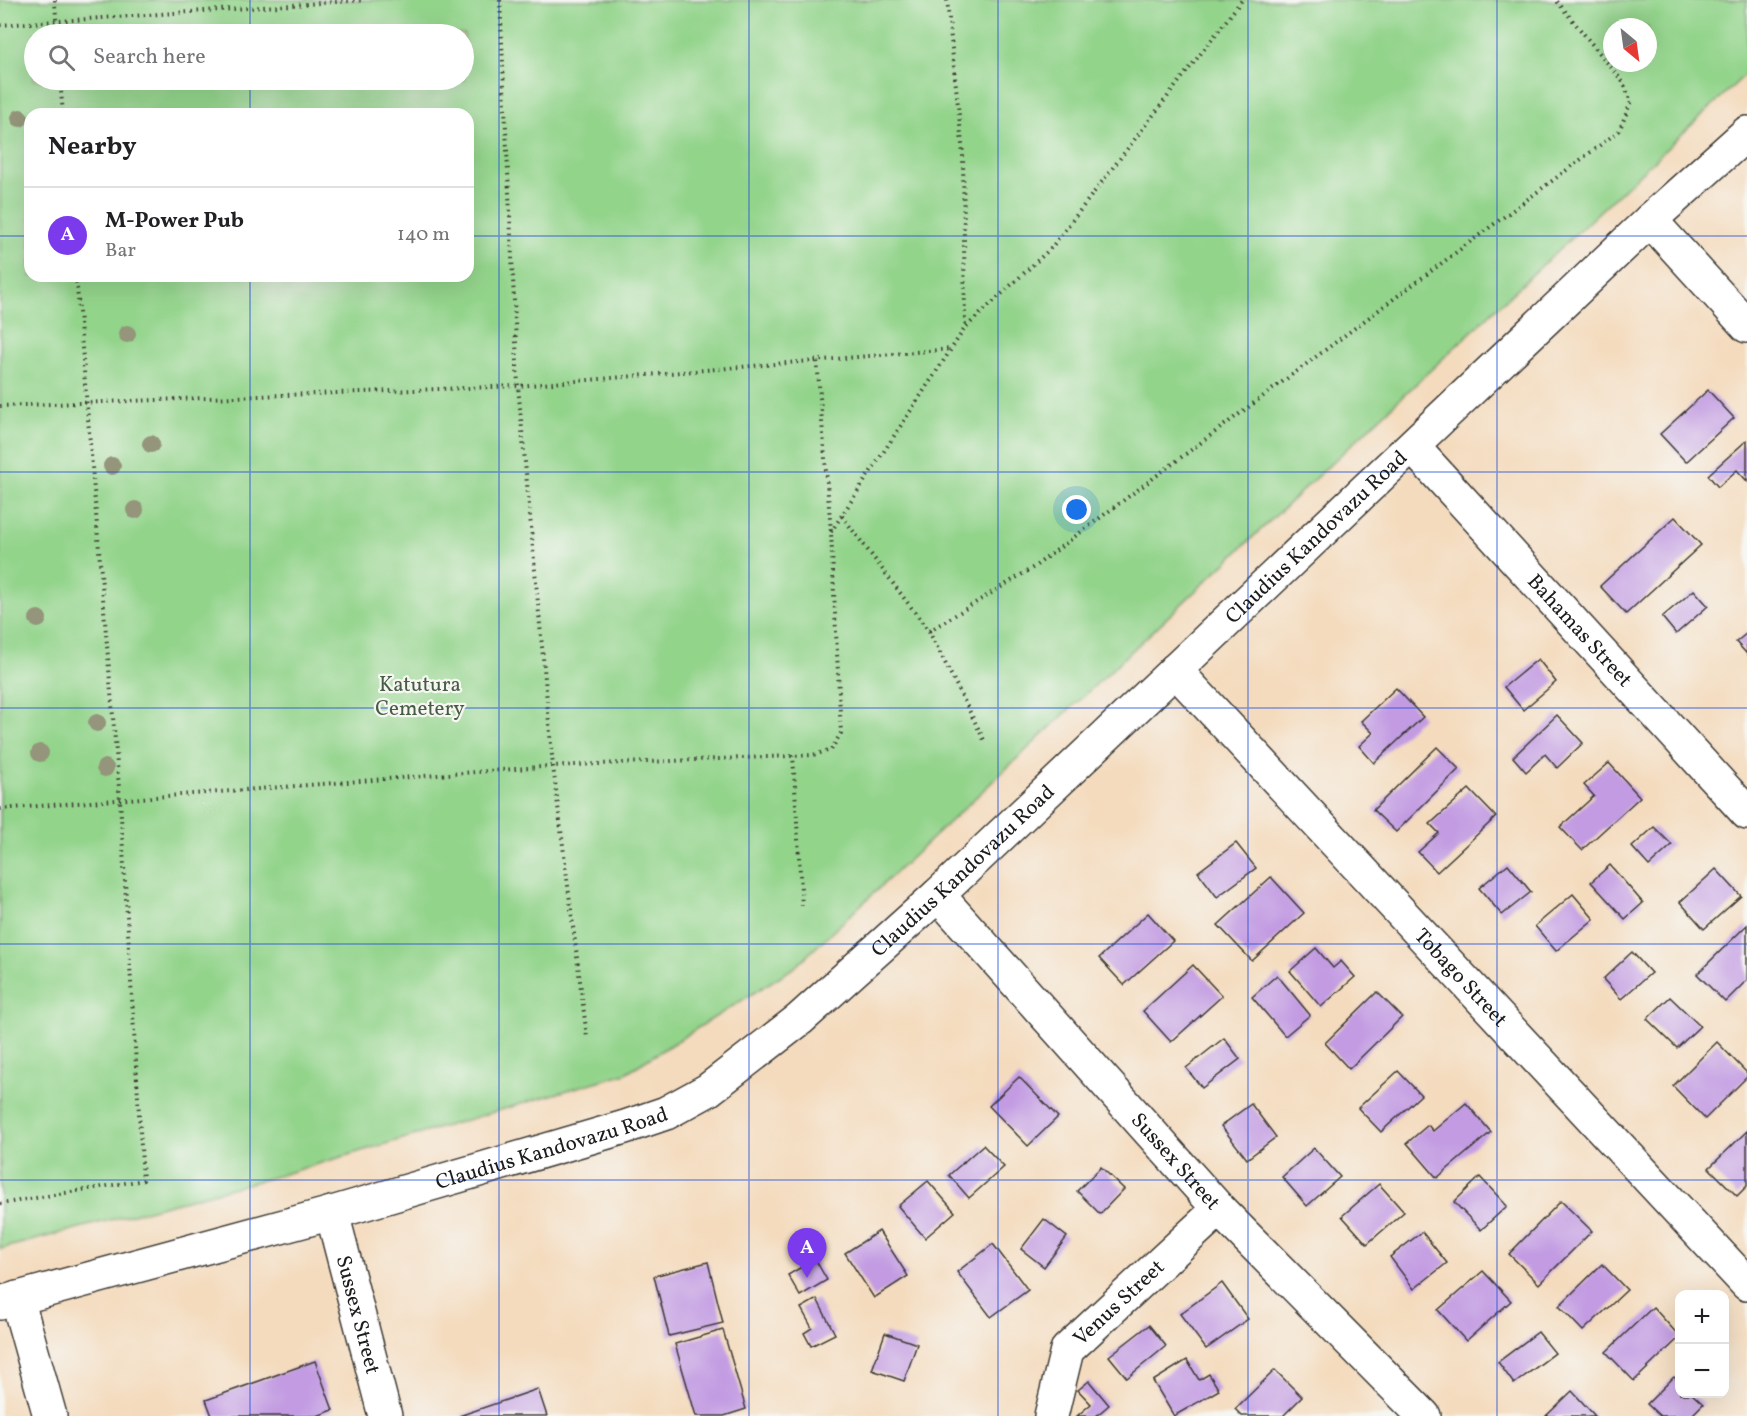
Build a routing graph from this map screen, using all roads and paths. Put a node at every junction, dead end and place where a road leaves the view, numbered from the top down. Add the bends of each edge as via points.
1 (55, 0) edge
2 (365, 0) edge
3 (500, 0) edge
4 (947, 0) edge
5 (1242, 0) edge
6 (1556, 0) edge
7 (56, 21) junction
8 (56, 24) edge
9 (0, 25) edge
10 (61, 90) edge
11 (62, 108) edge
12 (1747, 132) edge
13 (1650, 220) junction
14 (76, 282) edge
15 (1747, 326) edge
16 (965, 328) junction
17 (951, 349) junction
18 (817, 360) junction
19 (518, 386) junction
20 (86, 403) junction
21 (0, 406) edge
22 (1413, 447) junction
23 (842, 516) junction
24 (831, 532) junction
25 (929, 631) junction
26 (1175, 670) junction
27 (984, 740) dead end
28 (793, 755) junction
29 (553, 766) junction
30 (120, 800) junction
31 (0, 809) edge
32 (1747, 813) edge
33 (938, 895) junction
34 (802, 906) dead end
35 (587, 1037) dead end
36 (0, 1204) edge
37 (1219, 1209) junction
38 (332, 1213) junction
39 (1747, 1284) edge
40 (8, 1300) edge
41 (50, 1416) edge
42 (385, 1416) edge
43 (1050, 1416) edge
44 (1424, 1416) edge

1 - 7 path
2 - 7 path
3 - 19 path
4 - 16 path via 963,154
5 - 16 path via 1051,248
6 - 25 path via 1623,82 1631,102 1619,131 1034,567
7 - 8 path
7 - 9 path
10 - 11 path
12 - 13 street, Claudius Kandovazu Road
13 - 15 street
13 - 22 street, Claudius Kandovazu Road
14 - 20 path
16 - 17 path
17 - 18 path
17 - 23 path
18 - 19 path
18 - 24 path
19 - 20 path
19 - 29 path
20 - 21 path
20 - 30 path
22 - 26 street, Claudius Kandovazu Road
22 - 32 street, Bahamas Street
23 - 24 path
23 - 25 path
24 - 28 path via 841,733 831,750
25 - 27 path
26 - 33 street, Claudius Kandovazu Road
26 - 39 street, Tobago Street
28 - 29 path
28 - 34 path
29 - 30 path
29 - 35 path
30 - 31 path
30 - 36 path via 143,1180
33 - 37 street, Sussex Street
33 - 38 street, Claudius Kandovazu Road via 800,1018 708,1090 666,1113
37 - 43 street, Venus Street via 1067,1350
37 - 44 street, Sussex Street
38 - 40 street, Claudius Kandovazu Road
38 - 42 street, Sussex Street
40 - 41 street

